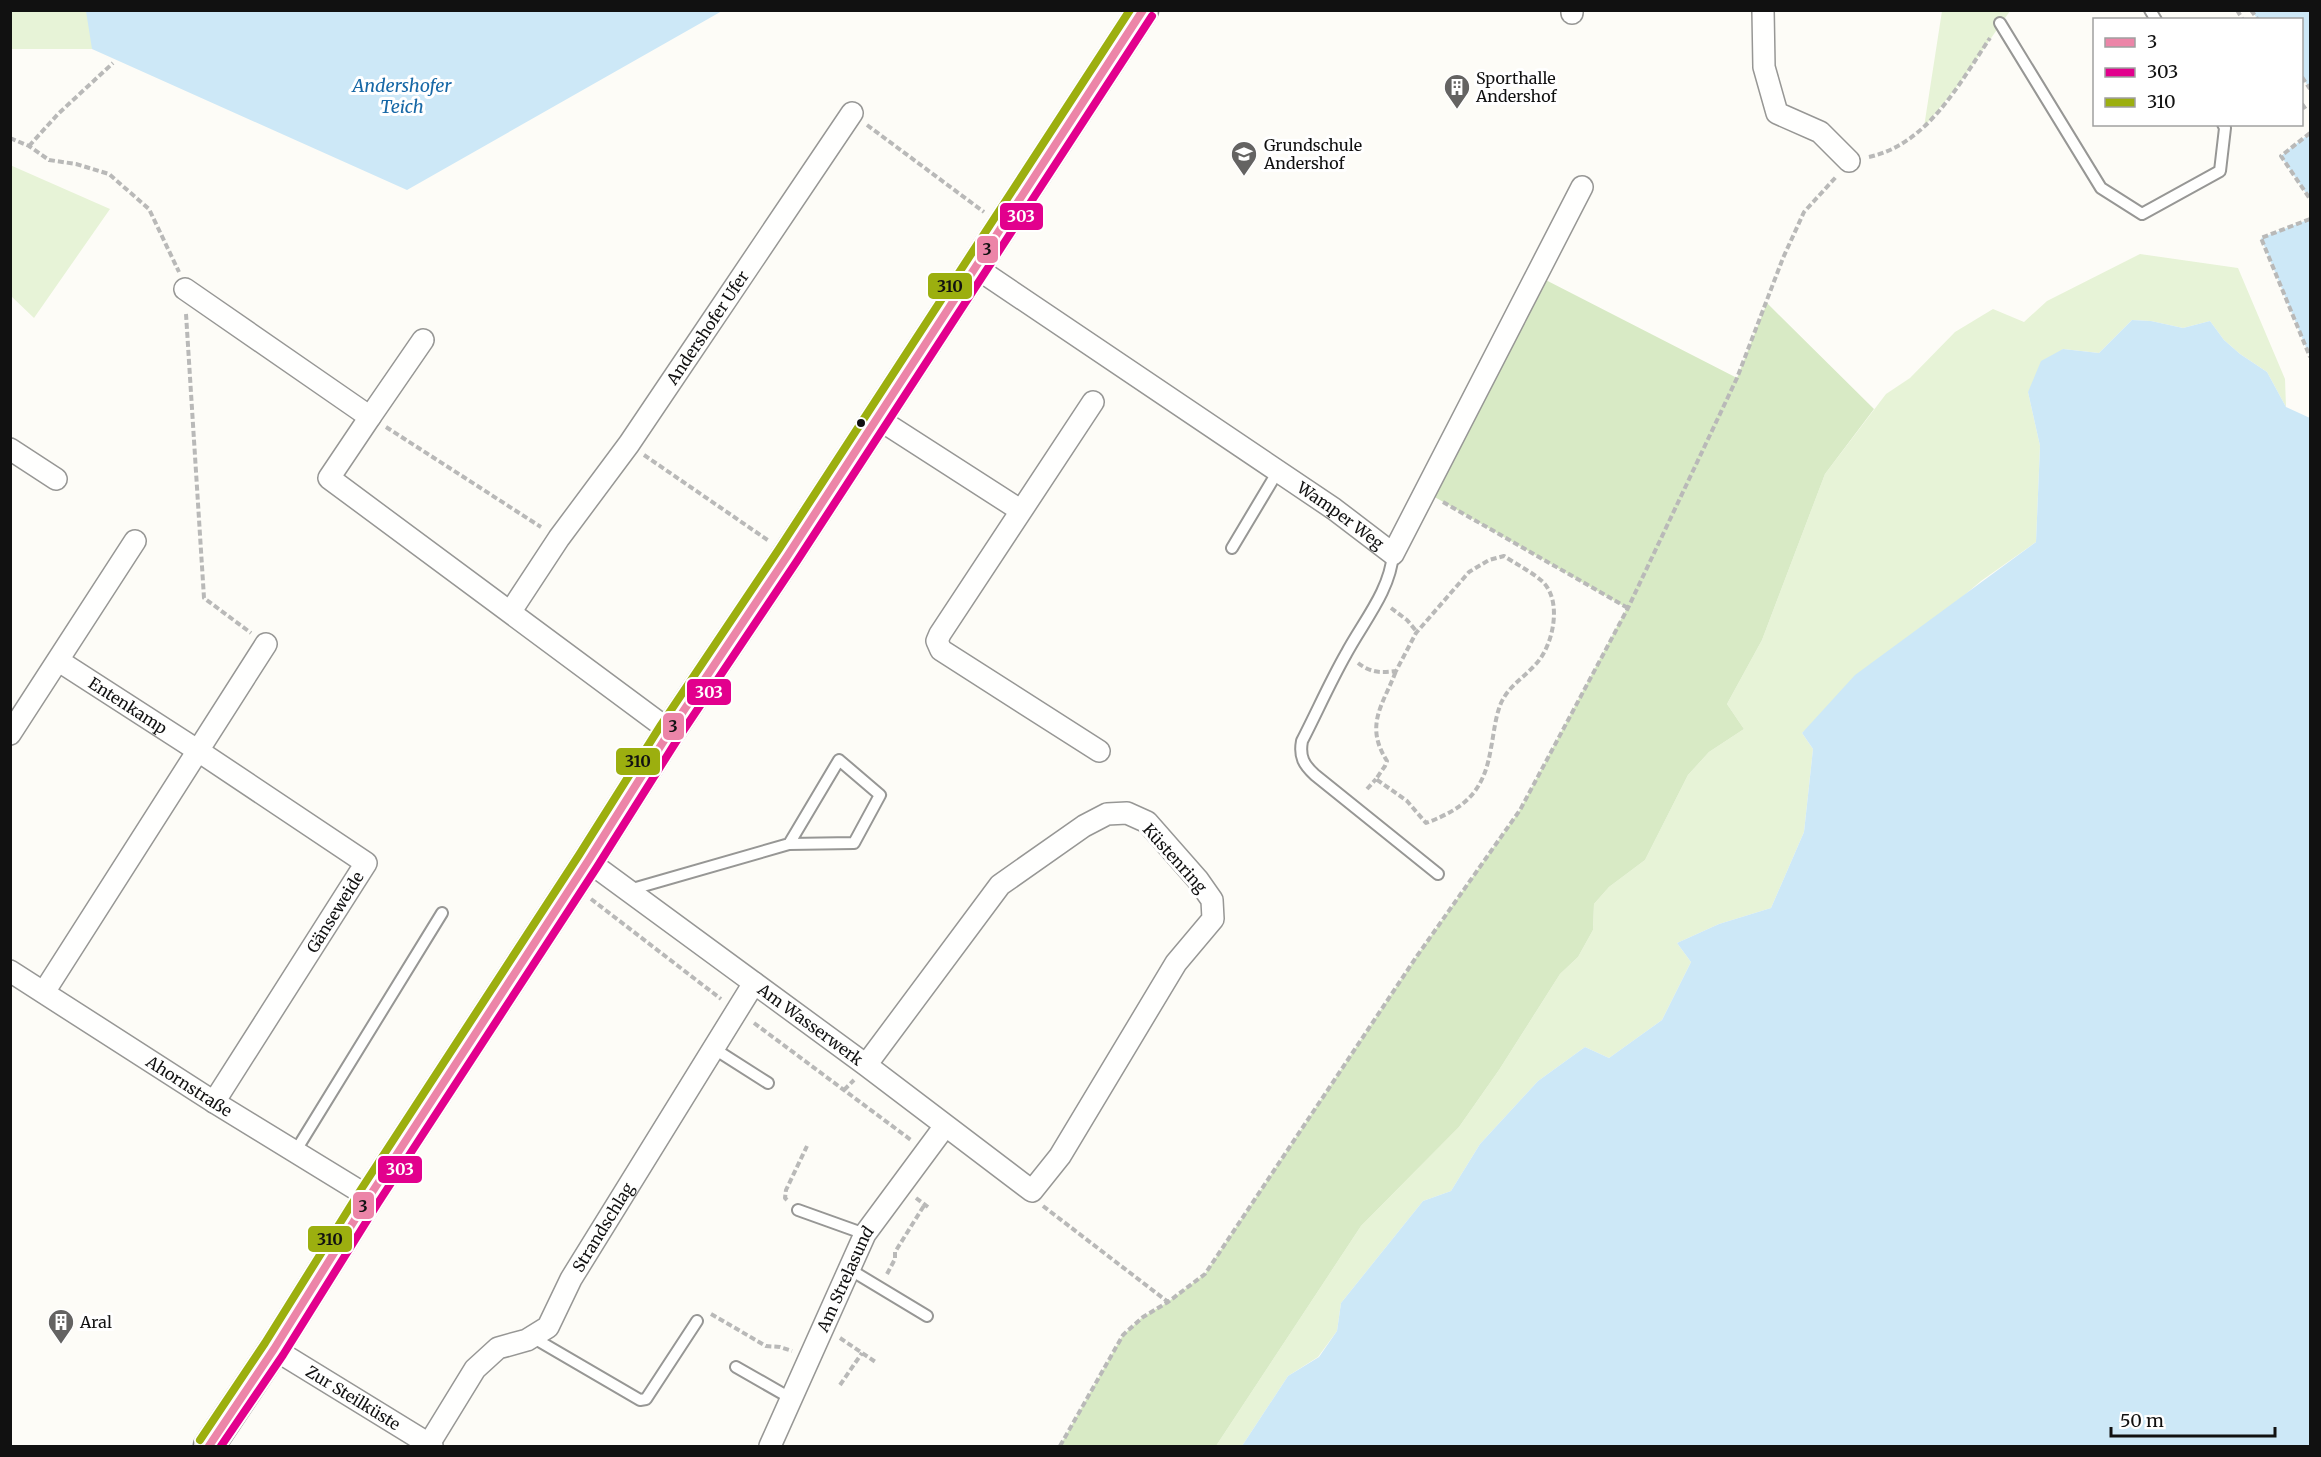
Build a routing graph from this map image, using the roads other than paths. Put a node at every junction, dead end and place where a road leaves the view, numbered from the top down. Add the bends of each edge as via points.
1 (1143, 10) edge
2 (1763, 10) edge
3 (2000, 23) road end
4 (852, 113) road end
5 (2224, 126) edge
6 (1849, 161) road end
7 (1582, 187) dead end
8 (975, 267) junction
9 (185, 289) road end
10 (423, 340) dead end
11 (1093, 402) dead end
12 (370, 417) junction
13 (876, 418) junction
14 (10, 449) edge
15 (1278, 471) junction
16 (56, 479) dead end
17 (1020, 510) junction
18 (135, 541) dead end
19 (1232, 548) dead end
20 (1393, 554) junction
21 (511, 611) junction
22 (266, 644) road end
23 (59, 661) junction
24 (670, 731) junction
25 (10, 734) edge
26 (197, 750) junction
27 (1099, 751) dead end
28 (789, 844) junction
29 (588, 861) junction
30 (1438, 874) dead end
31 (629, 890) junction
32 (442, 913) dead end
33 (10, 971) edge
34 (754, 982) junction
35 (44, 992) junction
36 (713, 1048) junction
37 (866, 1065) junction
38 (768, 1083) dead end
39 (214, 1102) junction
40 (945, 1126) junction
41 (295, 1152) junction
42 (1032, 1191) joint
43 (369, 1197) junction
44 (798, 1210) road end
45 (865, 1234) junction
46 (849, 1269) junction
47 (927, 1316) dead end
48 (697, 1321) dead end
49 (532, 1337) junction
50 (274, 1349) junction
51 (736, 1367) dead end
52 (792, 1399) junction
53 (431, 1445) edge
54 (209, 1446) edge
55 (770, 1446) edge

1 - 8 main road
2 - 6 street via 1764,67 1777,113 1820,132
3 - 5 lane via 2101,188 2142,214 2220,171
4 - 21 street, Andershofer Ufer via 629,444
7 - 20 street, Wamper Weg
8 - 13 main road
8 - 15 street, Wamper Weg
9 - 12 street
10 - 12 street
11 - 17 street
12 - 21 street via 329,478
13 - 17 street
13 - 24 main road
14 - 16 street
15 - 19 lane
15 - 20 street, Wamper Weg
17 - 27 street via 938,641 941,650
18 - 23 street
20 - 30 lane via 1392,568 1379,597 1346,654 1302,741 1300,753 1305,766
21 - 24 street
22 - 26 street
23 - 25 street
23 - 26 street, Entenkamp
24 - 29 main road
26 - 35 street
26 - 39 street, Gänseweide via 366,863
28 - 28 lane via 839,760 880,795 854,843
28 - 31 lane
29 - 31 street, Am Wasserwerk
29 - 43 main road
31 - 34 street, Am Wasserwerk
32 - 41 lane
33 - 35 street, Ahornstraße
34 - 36 street, Strandschlag
34 - 37 street, Am Wasserwerk
35 - 39 street, Ahornstraße
36 - 38 lane
36 - 49 street, Strandschlag via 572,1279 548,1327
37 - 40 street, Am Wasserwerk
37 - 42 street, Küstenring via 999,885 1084,825 1107,814 1127,813 1147,822 1212,900 1214,919 1176,963 1060,1156
39 - 41 street, Ahornstraße
40 - 42 street, Am Wasserwerk
40 - 45 street, Am Strelasund
41 - 43 street, Ahornstraße
43 - 50 main road
44 - 45 lane
45 - 46 street, Am Strelasund
46 - 47 lane
46 - 52 street, Am Strelasund
48 - 49 lane via 646,1399 640,1400
49 - 53 street, Strandschlag via 498,1348 476,1369
50 - 53 street, Zur Steilküste
50 - 54 main road
51 - 52 lane
52 - 55 street, Am Strelasund

